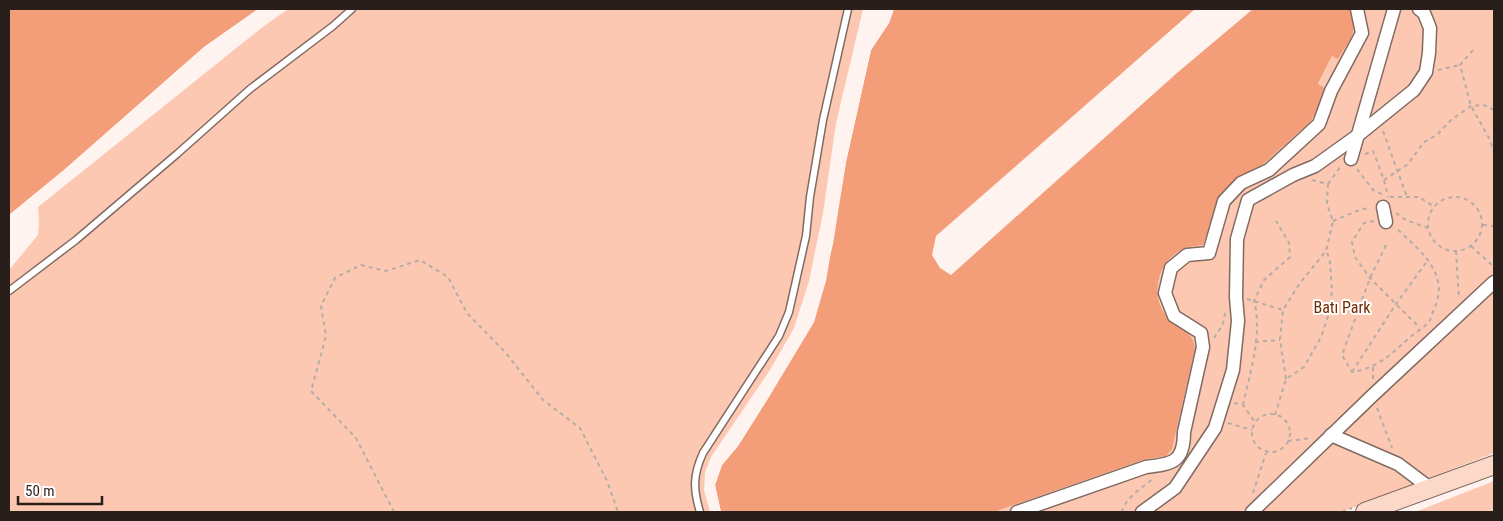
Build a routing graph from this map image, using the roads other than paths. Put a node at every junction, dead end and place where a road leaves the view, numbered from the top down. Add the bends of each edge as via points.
1 (352, 9) edge
2 (848, 9) edge
3 (1357, 9) edge
4 (1394, 9) edge
5 (1419, 9) edge
6 (1357, 136) junction
7 (1351, 159) road end
8 (1388, 204) road end
9 (1386, 222) road end
10 (1494, 282) edge
11 (9, 291) edge
12 (1331, 435) junction
13 (1494, 465) edge
14 (1430, 488) junction
15 (700, 512) edge
16 (1017, 512) edge
17 (1142, 512) edge
18 (1252, 512) edge
19 (1365, 512) edge
20 (1380, 512) edge

1 - 11 lane via 250,89 83,234
2 - 15 lane via 823,120 806,236 790,312 779,336 695,470
3 - 16 street via 1362,33 1331,91 1318,124 1269,170 1241,183 1224,201 1209,253 1187,255 1171,268 1165,294 1174,316 1200,333 1203,347 1184,432 1184,446 1178,458 1168,465 1146,467
4 - 6 street
5 - 6 street via 1430,28 1426,72 1414,90
6 - 7 street
6 - 17 street via 1314,166 1248,200 1237,239 1238,321 1224,402 1215,428 1176,488
8 - 9 street
10 - 12 street
12 - 14 street via 1398,464
12 - 18 street
13 - 14 main road
14 - 19 main road
14 - 20 main road

